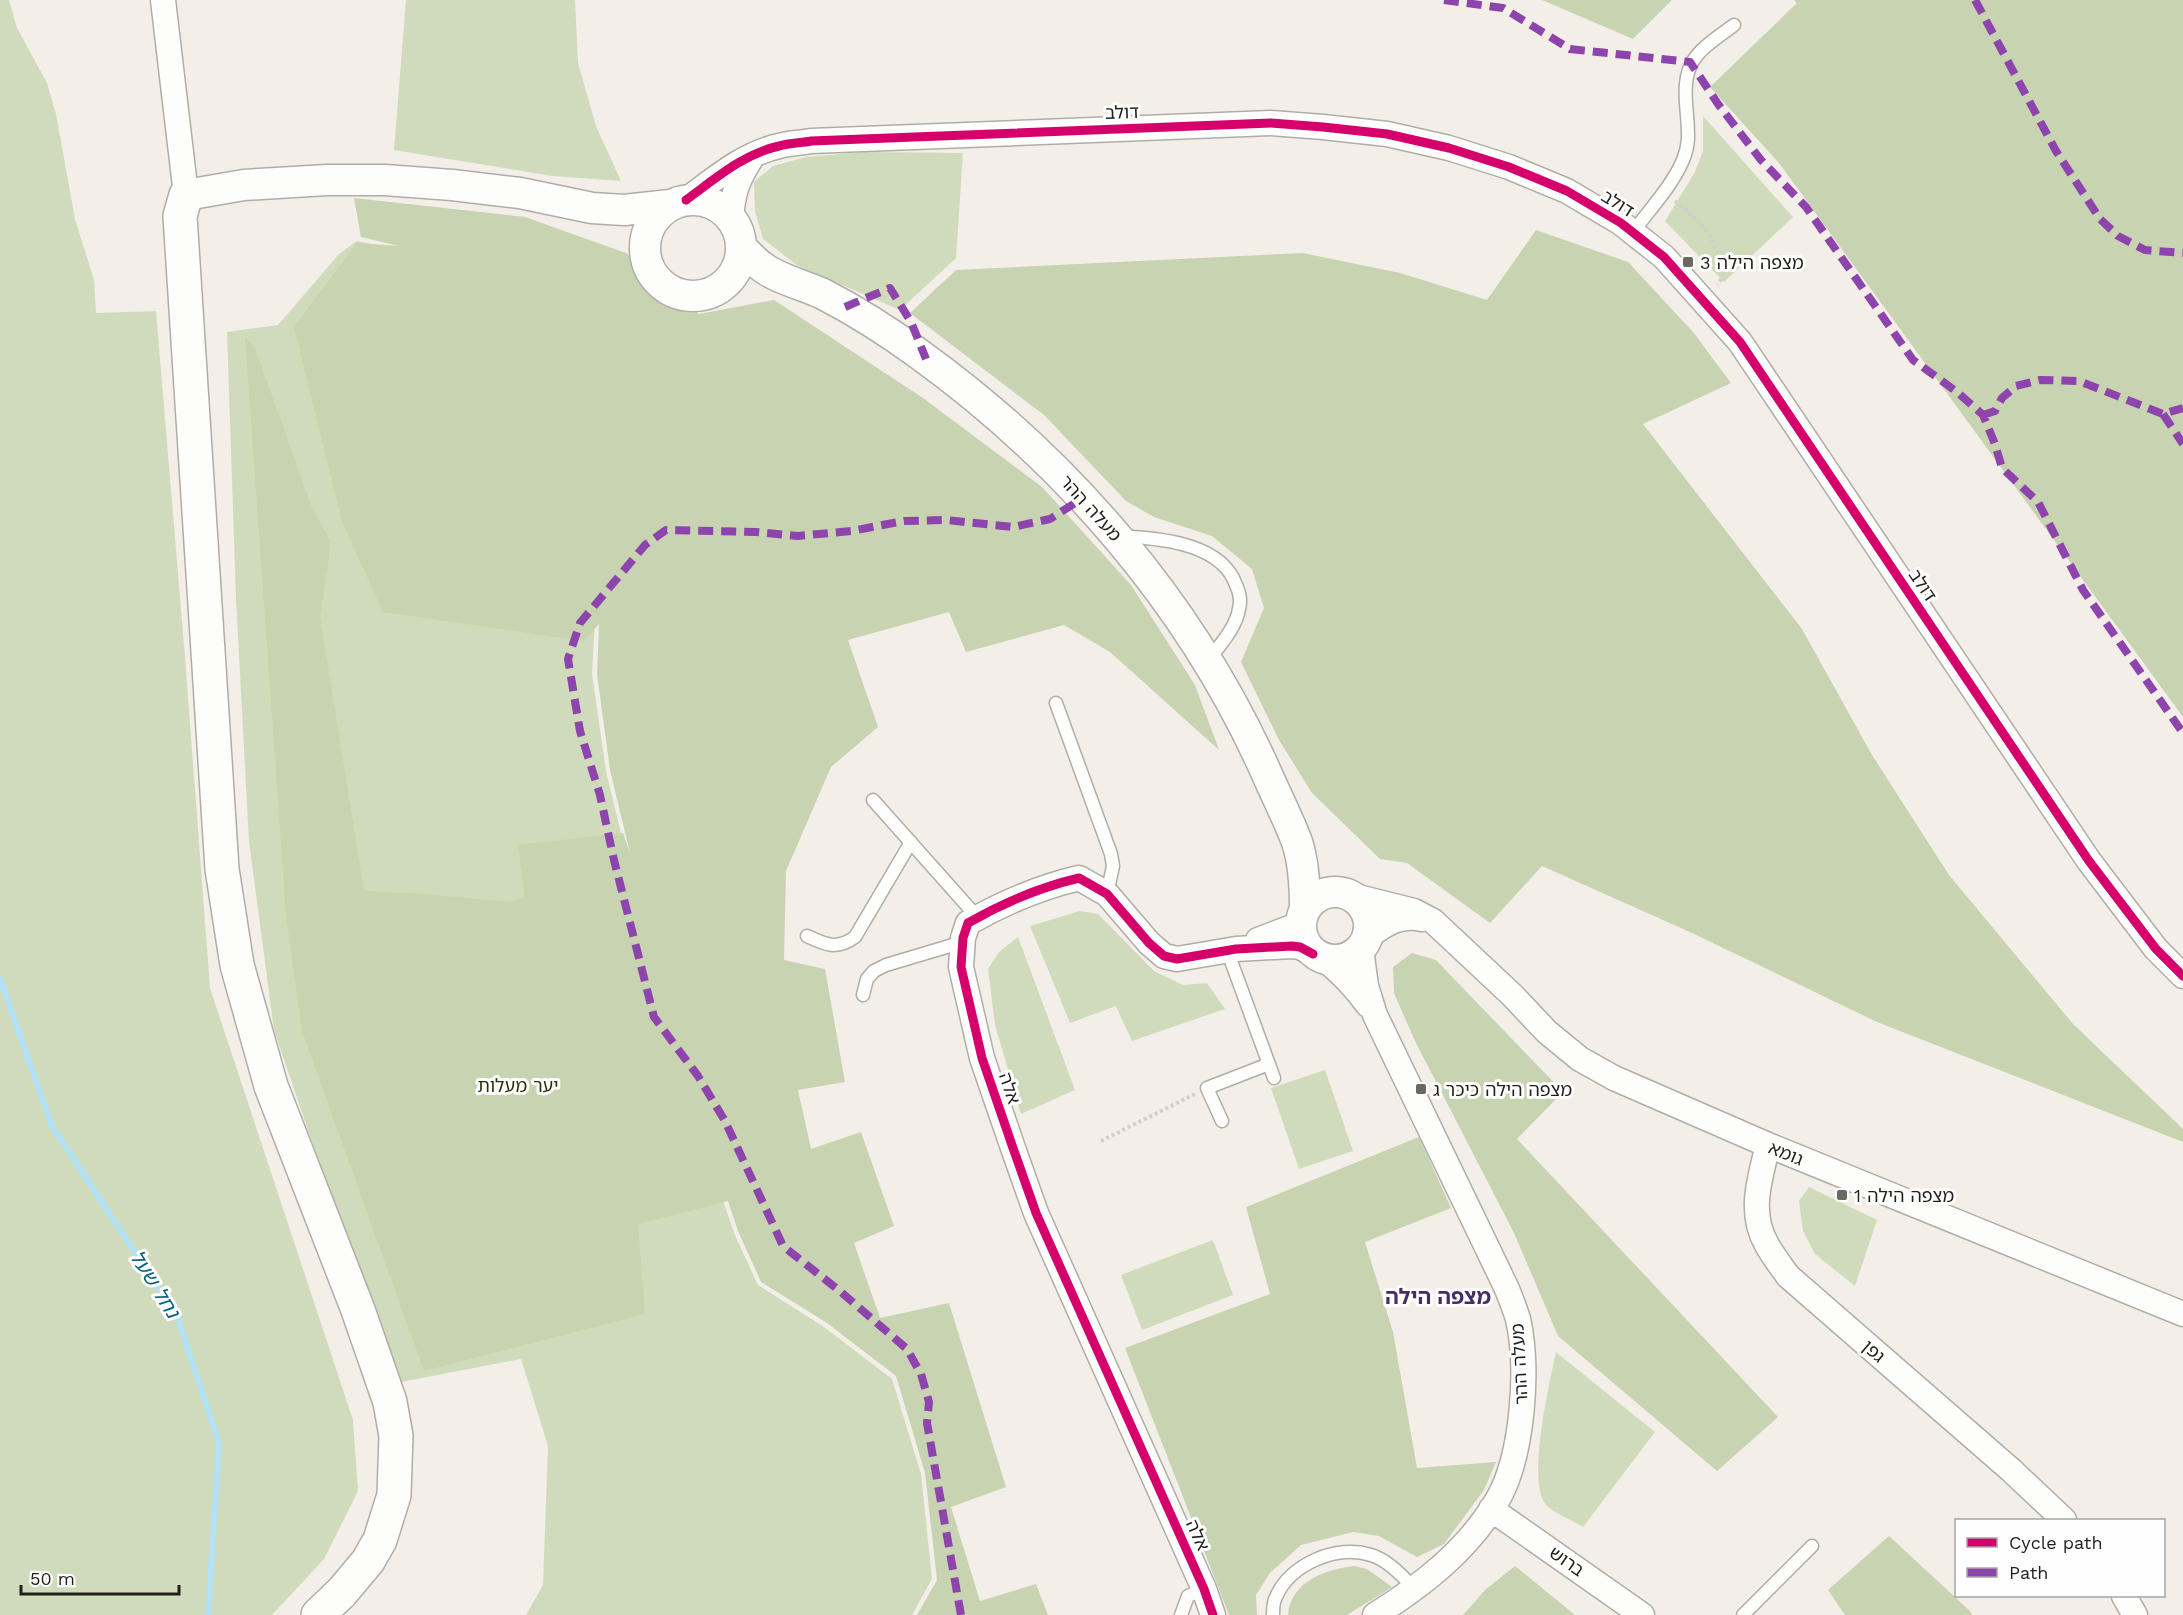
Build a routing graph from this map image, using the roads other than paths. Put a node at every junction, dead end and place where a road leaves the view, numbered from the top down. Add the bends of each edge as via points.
1 (163, 0) edge
2 (1734, 25) dead end
3 (754, 155) junction
4 (186, 195) junction
5 (678, 202) junction
6 (592, 208) junction
7 (730, 218) junction
8 (1633, 232) junction
9 (741, 247) junction
10 (648, 264) junction
11 (797, 283) junction
12 (720, 288) junction
13 (1117, 536) junction
14 (1207, 662) junction
15 (1056, 703) dead end
16 (873, 800) dead end
17 (1288, 822) junction
18 (910, 842) junction
19 (1344, 893) junction
20 (1107, 894) junction
21 (1303, 915) junction
22 (978, 918) junction
23 (1433, 921) junction
24 (807, 936) dead end
25 (963, 942) junction
26 (1365, 943) junction
27 (1232, 949) junction
28 (1319, 956) junction
29 (2183, 976) edge
30 (862, 995) dead end
31 (1375, 1015) junction
32 (1269, 1064) junction
33 (1274, 1078) dead end
34 (1222, 1121) dead end
35 (1768, 1145) junction
36 (2183, 1314) edge
37 (1491, 1509) junction
38 (2062, 1519) edge
39 (1812, 1546) dead end
40 (1204, 1589) junction
41 (1414, 1590) junction
42 (2125, 1597) edge
43 (318, 1615) edge
44 (1180, 1615) edge
45 (1213, 1615) edge
46 (1273, 1615) edge
47 (1375, 1615) edge
48 (1642, 1615) edge
49 (1743, 1615) edge
50 (2135, 1615) edge

1 - 4 street
2 - 8 lane via 1690,62 1684,90 1689,137 1683,160
3 - 5 street, דולב
3 - 7 street via 738,180
3 - 8 street, דולב via 778,146 812,141 1271,123 1323,127 1387,134 1509,167 1567,191
4 - 6 street via 244,184 385,180 520,193
4 - 43 main road via 180,216 222,869 237,964 271,1086 358,1310 390,1402 396,1436 394,1495 380,1540 368,1561
5 - 6 street via 624,210
5 - 7 street via 698,200 718,206
5 - 10 street via 658,214 650,228 645,248
6 - 10 street via 634,240
7 - 9 street
8 - 29 street, דולב via 1664,257 1740,342 2089,861 2156,949
9 - 11 street, מעלה ההר via 762,268
9 - 12 street via 738,264
10 - 12 street via 668,289 688,296
11 - 12 street
11 - 13 street, מעלה ההר via 869,321 972,395 1078,491
13 - 14 street, מעלה ההר
13 - 14 lane via 1172,541 1217,558 1230,573 1240,592 1239,610
14 - 17 street, מעלה ההר via 1254,745
15 - 20 lane via 1111,854 1113,866
16 - 18 lane
17 - 19 street, מעלה ההר via 1308,858
17 - 21 street, מעלה ההר via 1303,870
18 - 22 lane
18 - 24 lane via 855,937 844,945 825,945
19 - 21 street via 1326,893 1312,900
19 - 23 street, גומא via 1414,911
19 - 26 street via 1361,903 1367,913 1370,925
20 - 22 street via 1079,878
20 - 27 street via 1164,956 1177,958
21 - 27 street via 1282,931
21 - 28 street via 1301,933 1305,944
22 - 25 street, אלה via 968,923
23 - 26 street via 1404,917 1385,924
23 - 35 street, גומא via 1580,1059 1614,1078
25 - 30 lane via 874,970
25 - 40 street, אלה via 961,967 982,1058 1036,1213
26 - 28 street via 1352,957 1341,961
26 - 31 street, מעלה ההר via 1366,986
27 - 28 street via 1292,945
27 - 32 lane
28 - 31 street, מעלה ההר via 1341,972
31 - 37 street, מעלה ההר via 1518,1318 1522,1408 1508,1474
32 - 33 lane
32 - 34 lane via 1207,1088
35 - 36 street, גומא
35 - 38 street, גפן via 1757,1190 1756,1217 1766,1243 1788,1276
37 - 41 street, מעלה ההר via 1464,1545
37 - 48 street, ברוש
39 - 49 lane
40 - 44 lane via 1188,1596
40 - 45 street, אלה
41 - 46 lane via 1402,1575 1373,1555 1338,1553 1299,1568 1274,1599
41 - 47 street, מעלה ההר
42 - 50 street

